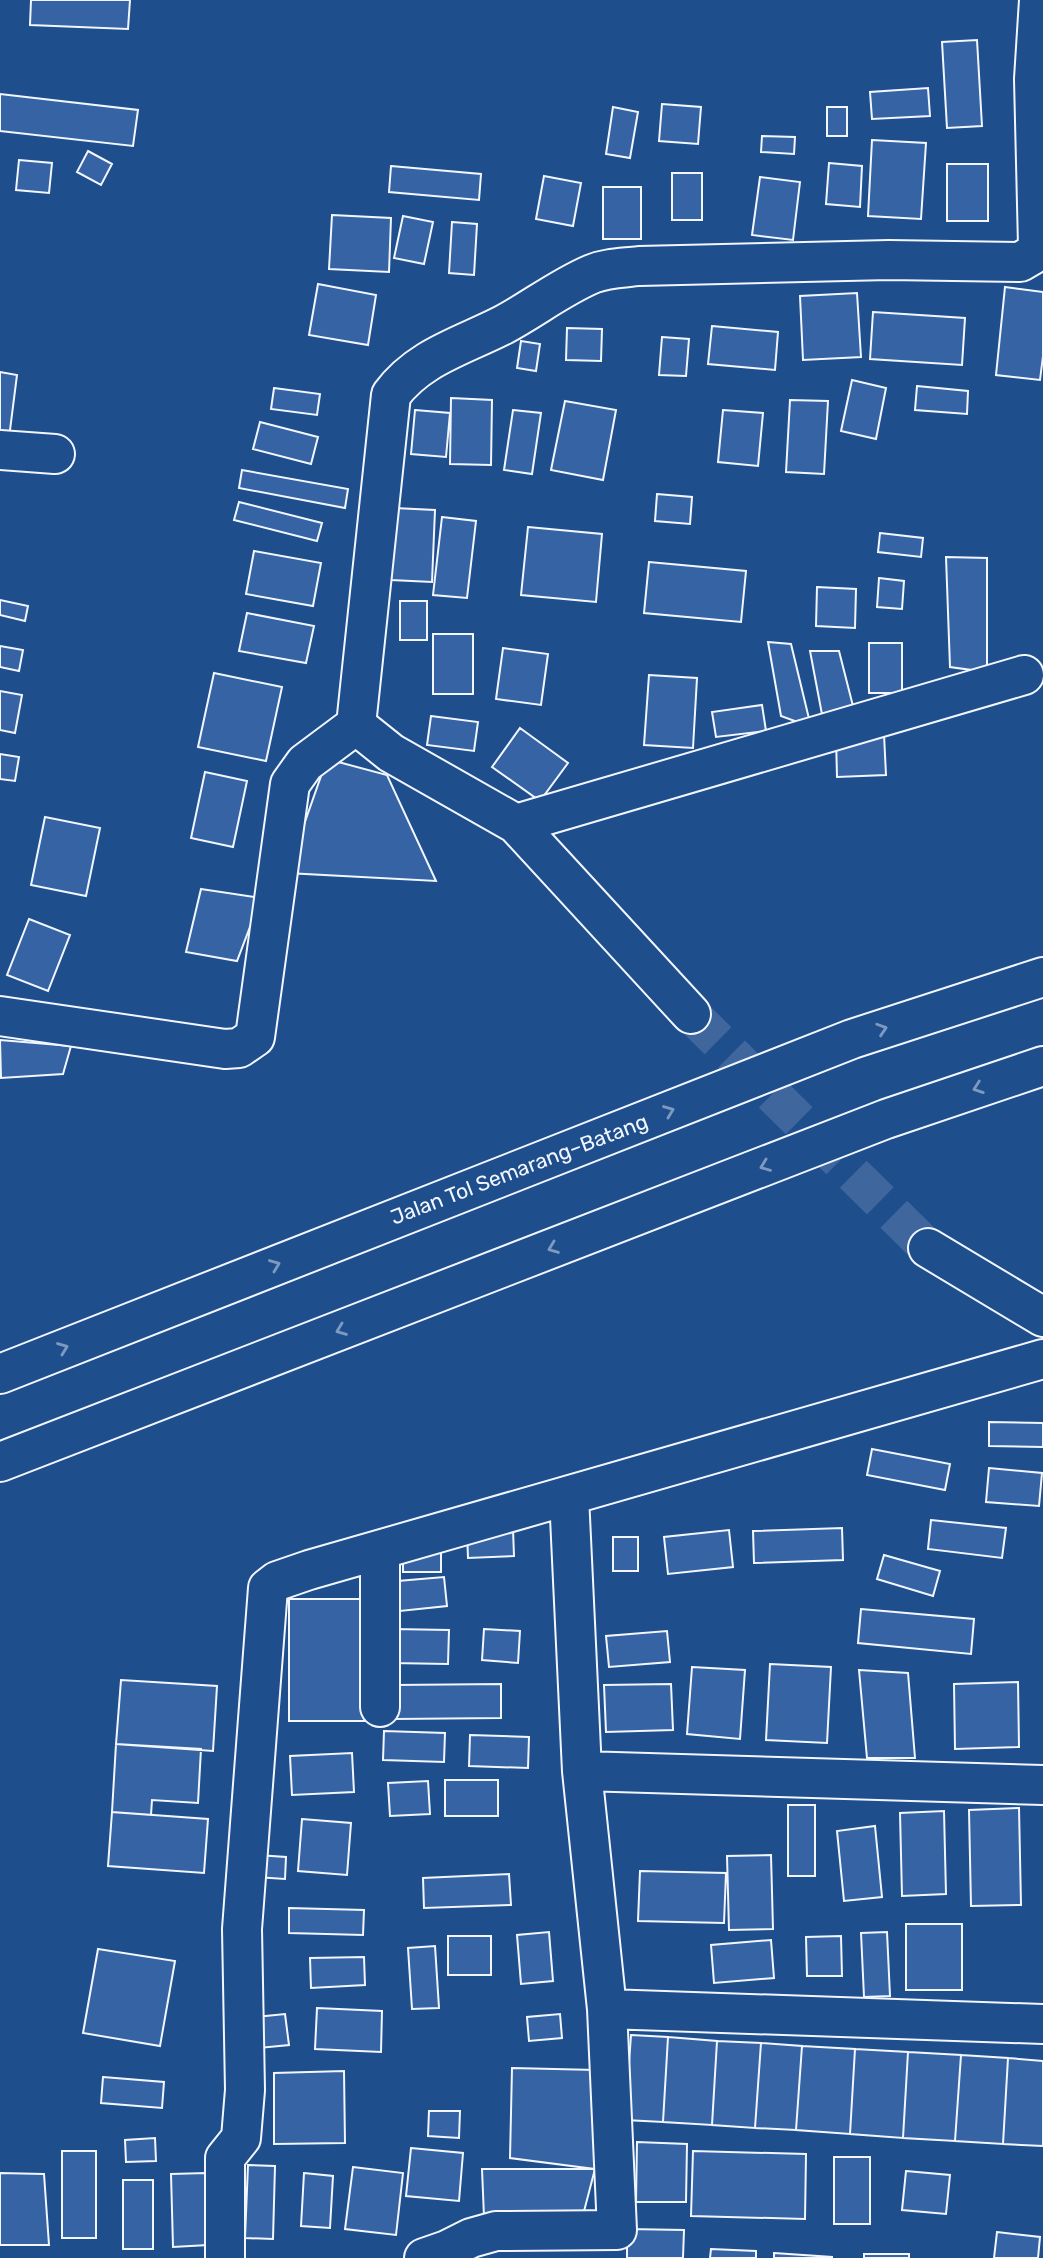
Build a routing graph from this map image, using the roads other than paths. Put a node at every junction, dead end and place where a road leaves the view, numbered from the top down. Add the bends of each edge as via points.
1 (1039, 0) edge
2 (1038, 257) edge
3 (0, 450) edge
4 (55, 454) dead end
5 (1024, 675) dead end
6 (356, 725) junction
7 (516, 824) junction
8 (1043, 977) edge
9 (691, 1014) tunnel mouth
10 (0, 1016) edge
11 (1043, 1066) edge
12 (929, 1248) tunnel mouth
13 (1043, 1317) edge
14 (1043, 1359) edge
15 (0, 1374) edge
16 (0, 1462) edge
17 (569, 1496) junction
18 (380, 1550) junction
19 (380, 1707) dead end
20 (582, 1771) junction
21 (1043, 1785) edge
22 (607, 2009) junction
23 (1043, 2024) edge
24 (617, 2244) edge
25 (225, 2258) edge
26 (424, 2258) edge

1 - 2 main road via 1034,79
2 - 6 main road via 1020,262 609,269 424,363 400,382 388,410
3 - 4 main road
5 - 7 main road
6 - 7 main road via 391,753
6 - 10 main road via 305,763 290,784 255,1037 239,1048 225,1049
7 - 9 main road
15 -> 8 main road, Jalan Tol Semarang–Batang via 852,1039
11 -> 16 main road via 886,1119
12 - 13 main road
14 - 17 main road
17 - 18 main road
17 - 20 main road
18 - 19 main road
18 - 25 main road via 277,1581 266,1595 242,1928 245,2090 241,2138 225,2158
20 - 21 main road
20 - 22 main road
22 - 23 main road
22 - 24 main road
24 - 26 main road via 496,2231

